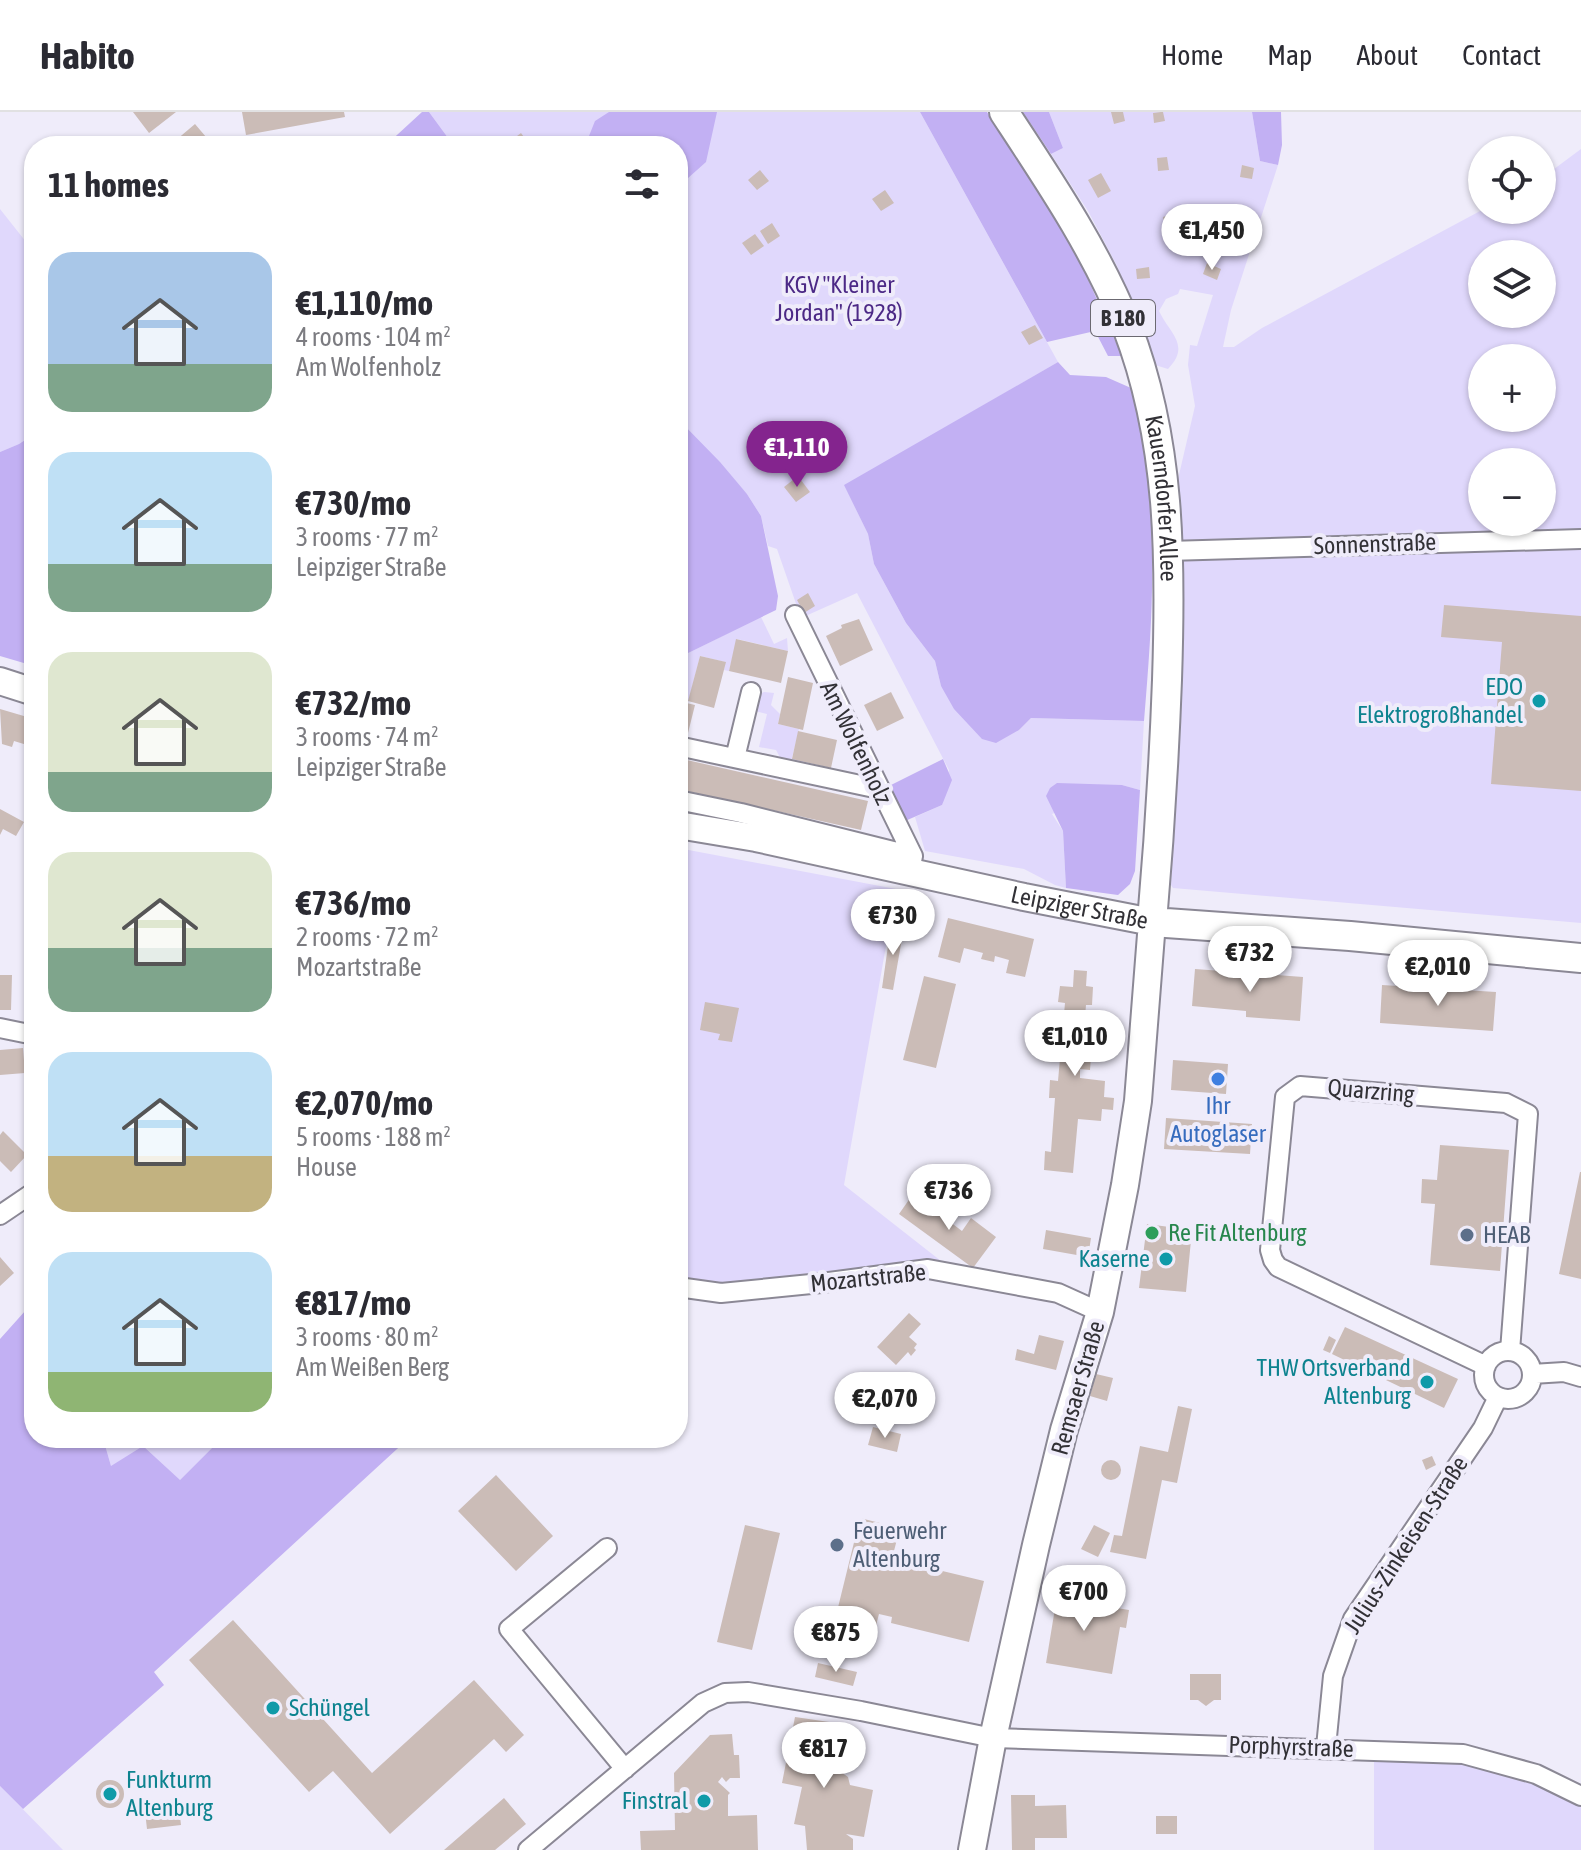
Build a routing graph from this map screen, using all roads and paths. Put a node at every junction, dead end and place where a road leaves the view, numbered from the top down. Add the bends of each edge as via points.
1 (1004, 112) edge
2 (1581, 539) edge
3 (1168, 551) junction
4 (795, 615) dead end
5 (0, 681) edge
6 (24, 689) edge
7 (751, 692) dead end
8 (688, 748) edge
9 (735, 758) junction
10 (879, 789) junction
11 (688, 802) edge
12 (688, 827) edge
13 (911, 864) junction
14 (1152, 922) junction
15 (1581, 958) edge
16 (0, 1028) edge
17 (24, 1033) edge
18 (24, 1199) edge
19 (0, 1215) edge
20 (688, 1288) edge
21 (1100, 1312) junction
22 (1510, 1351) junction
23 (1486, 1366) junction
24 (1532, 1374) junction
25 (1581, 1377) edge
26 (1498, 1397) junction
27 (607, 1548) dead end
28 (993, 1738) junction
29 (1326, 1747) junction
30 (625, 1769) junction
31 (1581, 1796) edge
32 (528, 1850) edge
33 (972, 1850) edge

1 - 3 main road, Kauerndorfer Allee / B 180 via 1069,212 1127,329 1159,442
2 - 3 street, Sonnenstraße
3 - 14 main road, Kauerndorfer Allee / B 180 via 1165,753
4 - 10 street, Am Wolfenholz
5 - 6 street
7 - 9 street
8 - 9 street
9 - 10 street
10 - 13 street, Am Wolfenholz
11 - 13 street, Leipziger Straße
12 - 13 street, Leipziger Straße
13 - 14 street, Leipziger Straße via 1024,897
14 - 15 main road, Leipziger Straße
14 - 21 street, Remsaer Straße via 1136,1115
16 - 17 street
18 - 19 street
20 - 21 street, Mozartstraße via 721,1293 928,1269 1058,1293
21 - 28 street, Remsaer Straße via 1064,1430
22 - 23 street via 1496,1355
22 - 23 street, Quarzring via 1528,1114 1506,1103 1300,1086 1285,1097 1273,1260 1278,1267
22 - 24 street via 1528,1361
23 - 26 street via 1487,1387
24 - 25 street
24 - 26 street via 1522,1395
26 - 29 street, Julius-Zinkeisen-Straße via 1483,1428 1353,1619 1333,1676
27 - 30 street via 509,1629
28 - 29 street, Porphyrstraße
28 - 30 street, Porphyrstraße via 832,1706 725,1693 703,1703
28 - 33 street, Remsaer Straße
29 - 31 street, Porphyrstraße via 1463,1754 1536,1774
30 - 32 street, Porphyrstraße

